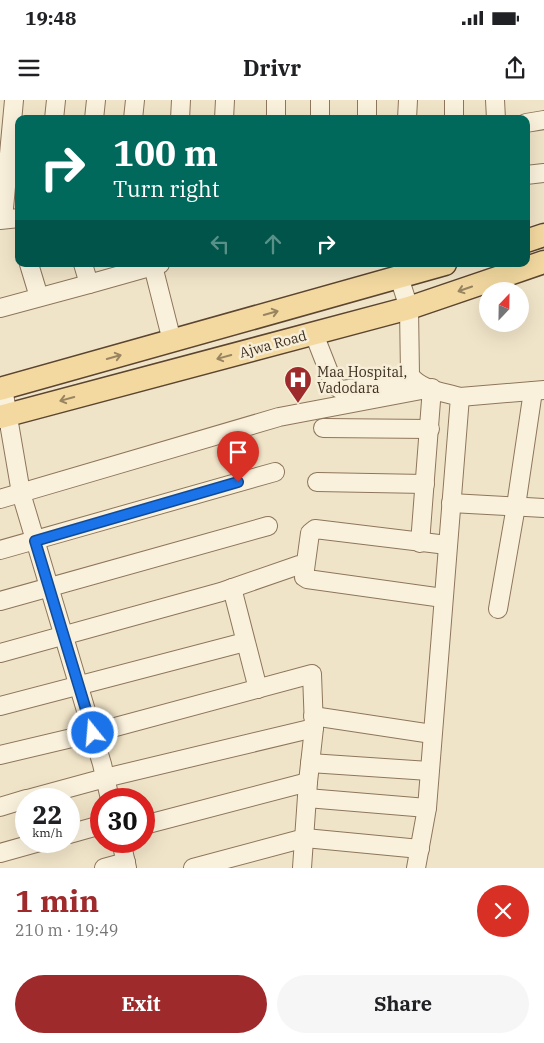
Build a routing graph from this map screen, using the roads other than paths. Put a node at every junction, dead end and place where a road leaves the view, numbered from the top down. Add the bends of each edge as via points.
1 (14, 100) edge
2 (56, 100) edge
3 (96, 100) edge
4 (134, 100) edge
5 (181, 100) edge
6 (225, 100) edge
7 (276, 100) edge
8 (320, 100) edge
9 (367, 100) edge
10 (408, 100) edge
11 (454, 100) edge
12 (495, 100) edge
13 (54, 115) edge
14 (94, 115) edge
15 (133, 115) edge
16 (180, 115) edge
17 (224, 115) edge
18 (276, 115) edge
19 (320, 115) edge
20 (367, 115) edge
21 (407, 115) edge
22 (454, 115) edge
23 (496, 115) edge
24 (544, 120) edge
25 (530, 122) edge
26 (544, 173) edge
27 (530, 175) edge
28 (7, 219) edge
29 (544, 236) edge
30 (530, 240) edge
31 (544, 262) edge
32 (30, 267) edge
33 (83, 267) edge
34 (135, 267) edge
35 (156, 267) edge
36 (435, 267) edge
37 (529, 267) edge
38 (530, 267) edge
39 (400, 277) junction
40 (89, 284) junction
41 (39, 297) junction
42 (0, 308) edge
43 (409, 308) junction
44 (314, 334) junction
45 (172, 341) junction
46 (401, 383) dead end
47 (432, 388) junction
48 (2, 389) edge
49 (538, 390) edge
50 (460, 397) junction
51 (4, 416) edge
52 (322, 428) dead end
53 (430, 429) junction
54 (275, 472) dead end
55 (318, 482) dead end
56 (425, 484) junction
57 (22, 493) junction
58 (0, 499) edge
59 (451, 502) junction
60 (516, 506) junction
61 (544, 508) edge
62 (268, 526) dead end
63 (35, 541) junction
64 (420, 543) junction
65 (447, 545) junction
66 (0, 550) edge
67 (299, 565) dead end
68 (49, 587) junction
69 (232, 588) junction
70 (442, 598) junction
71 (0, 600) edge
72 (498, 609) dead end
73 (63, 636) junction
74 (244, 642) junction
75 (0, 653) edge
76 (78, 686) junction
77 (258, 689) junction
78 (0, 706) edge
79 (314, 722) junction
80 (93, 733) junction
81 (432, 734) junction
82 (0, 755) edge
83 (310, 763) junction
84 (429, 771) junction
85 (105, 778) junction
86 (68, 788) edge
87 (107, 788) edge
88 (307, 790) junction
89 (15, 802) edge
90 (0, 806) edge
91 (427, 808) junction
92 (155, 823) edge
93 (304, 838) junction
94 (15, 849) edge
95 (420, 849) junction
96 (0, 853) edge
97 (127, 865) edge
98 (104, 868) edge
99 (193, 868) edge
100 (302, 868) edge
101 (416, 868) edge

1 - 28 street
2 - 13 street
3 - 14 street
4 - 15 street
5 - 16 street
6 - 17 street
7 - 18 street
8 - 19 street
9 - 20 street
10 - 21 street
11 - 22 street
12 - 23 street
24 - 25 street
26 - 27 street
29 - 30 main road
31 -> 38 main road, Ajwa Road
32 - 41 street
33 - 40 street
34 - 40 street
35 - 45 street
36 - 39 main road
37 -> 43 main road, Ajwa Road
39 - 43 street
45 -> 39 main road
40 - 41 street
41 - 42 street
43 - 44 main road, Ajwa Road
43 - 47 street via 410,375 414,381
44 - 46 street via 337,388
44 -> 51 main road, Ajwa Road
48 -> 45 main road
47 - 50 street
47 - 53 street
47 - 57 street via 279,417
48 - 51 street
49 - 50 street
49 - 60 street
50 - 59 street
51 - 57 street
52 - 53 street
53 - 56 street
54 - 63 street
55 - 56 street
56 - 64 street
57 - 58 street
57 - 63 street
59 - 60 street
59 - 65 street
60 - 61 street
60 - 72 street
62 - 68 street
63 - 66 street
63 - 68 street
64 - 65 street
64 - 70 street via 315,529 310,533 304,577
65 - 70 street
67 - 69 street
68 - 71 street
68 - 73 street
69 - 73 street
69 - 74 street
70 - 81 street
73 - 75 street
73 - 76 street
74 - 76 street
74 - 77 street
76 - 78 street
76 - 80 street
77 - 79 street via 312,674
77 - 80 street
79 - 81 street
79 - 83 street
79 - 85 street
80 - 82 street
80 - 85 street
81 - 84 street
83 - 84 street
83 - 88 street
84 - 91 street
85 - 86 street
85 - 87 street
88 - 91 street
88 - 92 street
88 - 93 street
89 - 90 street
91 - 95 street
93 - 95 street
93 - 99 street
93 - 100 street
94 - 96 street
95 - 101 street
97 - 98 street

